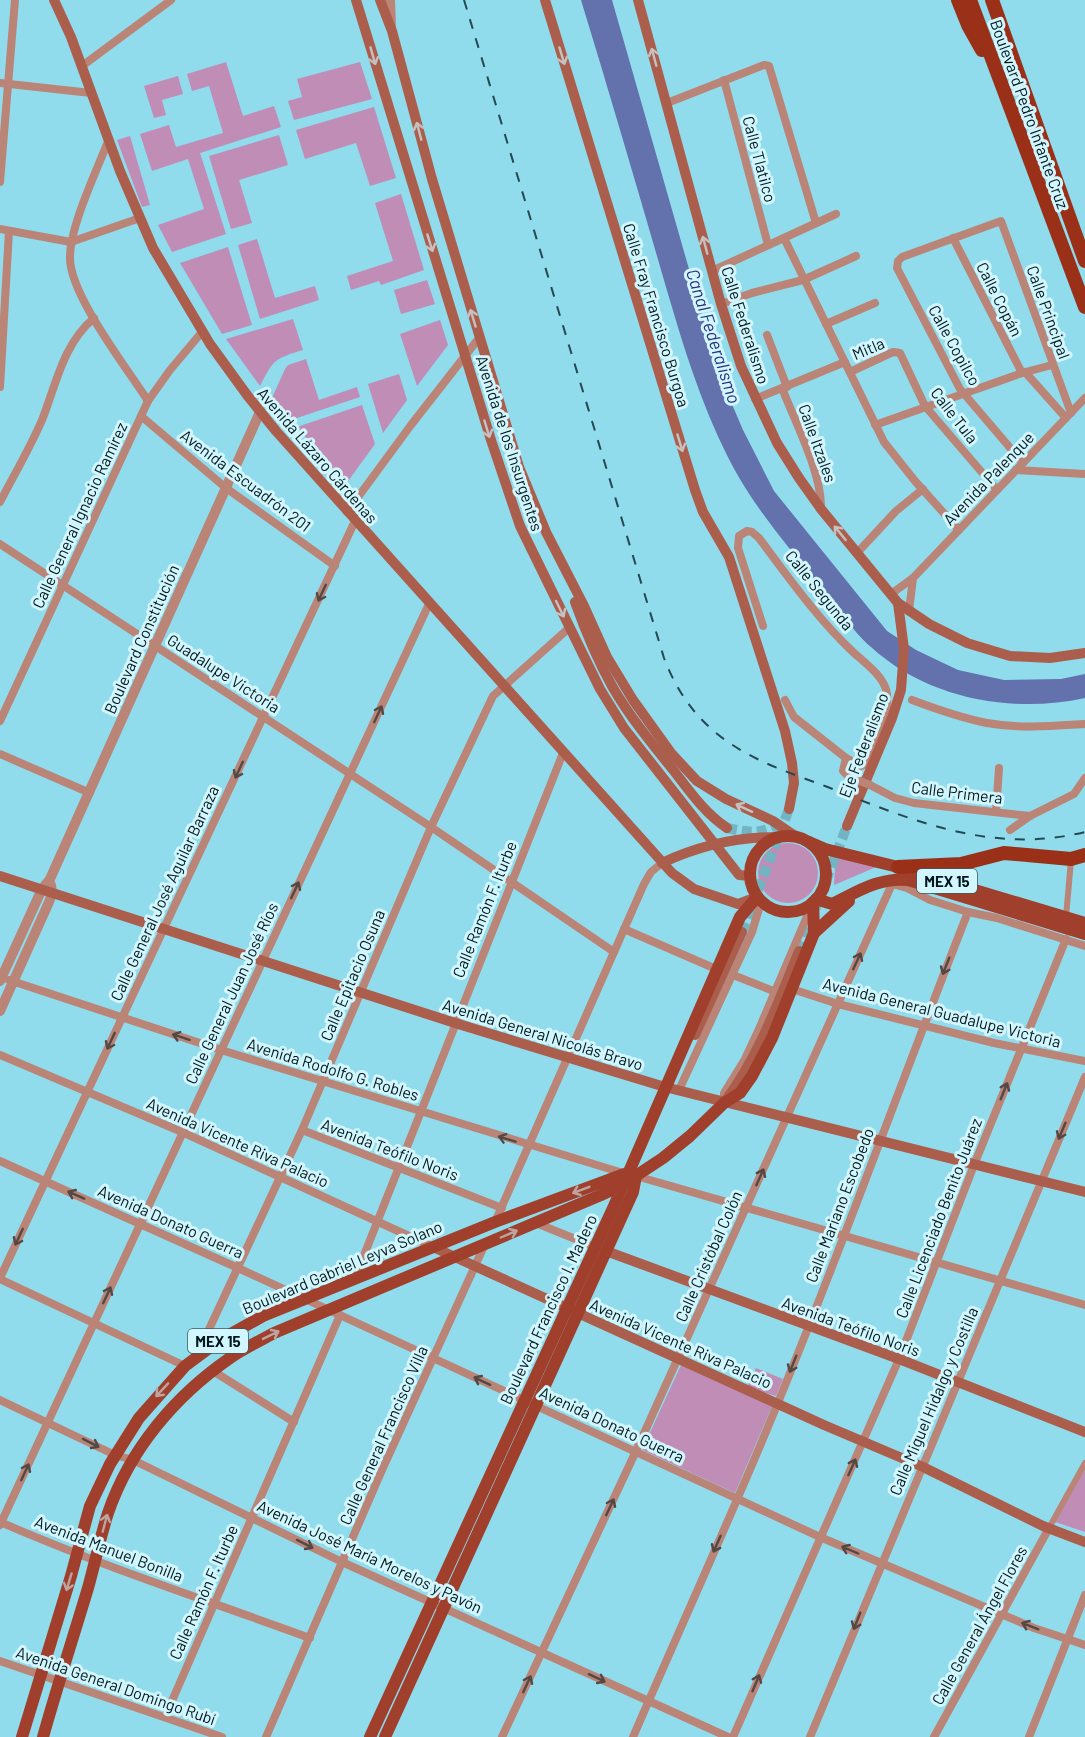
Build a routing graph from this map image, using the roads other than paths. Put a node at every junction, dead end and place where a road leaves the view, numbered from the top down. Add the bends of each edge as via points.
1 (15, 0) edge
2 (54, 0) edge
3 (171, 0) edge
4 (356, 0) edge
5 (380, 0) edge
6 (390, 0) edge
7 (545, 0) edge
8 (638, 0) edge
9 (958, 0) edge
10 (970, 0) edge
11 (992, 0) edge
12 (392, 31) junction
13 (994, 65) junction
14 (82, 66) junction
15 (724, 80) junction
16 (4, 83) edge
17 (91, 93) junction
18 (667, 103) junction
19 (109, 139) junction
20 (0, 182) edge
21 (1062, 198) junction
22 (1045, 203) junction
23 (836, 214) dead end
24 (141, 219) junction
25 (816, 223) junction
26 (5, 230) edge
27 (784, 238) junction
28 (953, 238) junction
29 (71, 242) junction
30 (768, 245) junction
31 (856, 256) dead end
32 (1085, 261) edge
33 (712, 271) junction
34 (803, 280) junction
35 (875, 303) dead end
36 (721, 304) junction
37 (1085, 308) edge
38 (94, 318) junction
39 (826, 324) junction
40 (202, 332) junction
41 (766, 335) dead end
42 (479, 338) junction
43 (1, 343) edge
44 (898, 352) joint
45 (465, 355) junction
46 (845, 362) junction
47 (1052, 365) junction
48 (850, 372) junction
49 (1023, 372) junction
50 (0, 387) edge
51 (784, 388) junction
52 (963, 394) junction
53 (1085, 398) edge
54 (755, 399) junction
55 (148, 401) junction
56 (925, 406) junction
57 (260, 412) junction
58 (141, 416) junction
59 (1068, 416) junction
60 (875, 425) junction
61 (1023, 463) junction
62 (1016, 470) junction
63 (1085, 474) edge
64 (226, 488) junction
65 (923, 489) junction
66 (997, 490) junction
67 (0, 502) edge
68 (821, 509) junction
69 (347, 512) junction
70 (356, 521) junction
71 (959, 530) junction
72 (0, 544) edge
73 (857, 553) junction
74 (562, 562) junction
75 (334, 566) junction
76 (913, 578) junction
77 (62, 586) junction
78 (429, 604) junction
79 (899, 605) junction
80 (763, 626) dead end
81 (569, 628) junction
82 (154, 645) junction
83 (1085, 653) edge
84 (504, 685) junction
85 (785, 700) dead end
86 (912, 700) dead end
87 (263, 718) junction
88 (0, 722) edge
89 (1085, 724) edge
90 (563, 753) junction
91 (0, 754) edge
92 (846, 758) junction
93 (999, 768) dead end
94 (350, 774) junction
95 (1085, 778) edge
96 (90, 793) junction
97 (789, 809) tunnel mouth
98 (996, 812) junction
99 (1030, 816) junction
100 (847, 826) tunnel mouth
101 (431, 827) junction
102 (727, 828) tunnel mouth
103 (1010, 830) dead end
104 (795, 836) junction
105 (777, 837) junction
106 (809, 842) junction
107 (715, 845) junction
108 (1080, 858) edge
109 (662, 863) junction
110 (898, 867) junction
111 (0, 876) edge
112 (749, 876) junction
113 (50, 879) junction
114 (512, 882) junction
115 (864, 888) junction
116 (907, 888) junction
117 (42, 889) junction
118 (52, 893) junction
119 (758, 899) junction
120 (815, 901) junction
121 (1005, 909) junction
122 (968, 912) junction
123 (1066, 917) junction
124 (1085, 923) edge
125 (164, 929) junction
126 (624, 929) junction
127 (742, 932) tunnel mouth
128 (814, 933) junction
129 (1085, 934) edge
130 (1066, 939) junction
131 (1085, 946) edge
132 (799, 951) tunnel mouth
133 (614, 952) junction
134 (263, 960) junction
135 (716, 969) junction
136 (733, 975) junction
137 (1, 979) edge
138 (14, 981) junction
139 (792, 989) junction
140 (776, 992) junction
141 (360, 993) junction
142 (837, 1004) junction
143 (0, 1011) edge
144 (122, 1018) junction
145 (455, 1023) junction
146 (923, 1025) junction
147 (1021, 1048) junction
148 (221, 1050) junction
149 (0, 1055) edge
150 (568, 1057) junction
151 (1085, 1061) edge
152 (1085, 1077) edge
153 (323, 1081) junction
154 (665, 1087) junction
155 (679, 1090) junction
156 (87, 1093) junction
157 (724, 1103) junction
158 (420, 1111) junction
159 (787, 1116) junction
160 (302, 1130) junction
161 (182, 1132) junction
162 (880, 1141) junction
163 (529, 1145) junction
164 (0, 1161) edge
165 (974, 1166) junction
166 (398, 1167) junction
167 (281, 1177) junction
168 (628, 1177) junction
169 (46, 1181) junction
170 (1041, 1181) junction
171 (1085, 1192) edge
172 (746, 1207) junction
173 (502, 1208) junction
174 (376, 1221) junction
175 (495, 1222) junction
176 (536, 1223) junction
177 (139, 1224) junction
178 (843, 1236) junction
179 (486, 1244) junction
180 (433, 1247) junction
181 (600, 1249) junction
182 (456, 1257) junction
183 (936, 1262) junction
184 (475, 1266) junction
185 (238, 1268) junction
186 (355, 1278) junction
187 (0, 1279) edge
188 (1000, 1281) junction
189 (708, 1290) junction
190 (305, 1298) junction
191 (1085, 1305) edge
192 (572, 1310) junction
193 (335, 1313) junction
194 (94, 1324) junction
195 (808, 1327) junction
196 (196, 1357) junction
197 (434, 1358) junction
198 (678, 1358) junction
199 (898, 1359) junction
200 (186, 1366) junction
201 (213, 1371) junction
202 (959, 1383) junction
203 (0, 1400) edge
204 (530, 1403) junction
205 (777, 1403) junction
206 (48, 1422) junction
207 (294, 1422) junction
208 (1085, 1432) edge
209 (863, 1441) junction
210 (636, 1451) junction
211 (116, 1455) junction
212 (133, 1460) junction
213 (1085, 1463) edge
214 (923, 1467) junction
215 (737, 1498) junction
216 (253, 1517) junction
217 (0, 1523) edge
218 (1049, 1528) junction
219 (820, 1537) junction
220 (1085, 1542) edge
221 (77, 1554) junction
222 (95, 1562) junction
223 (342, 1562) junction
224 (881, 1563) junction
225 (1085, 1595) edge
226 (215, 1603) junction
227 (437, 1606) junction
228 (1002, 1614) junction
229 (310, 1638) junction
230 (1068, 1640) junction
231 (1085, 1645) edge
232 (542, 1653) junction
233 (0, 1661) edge
234 (41, 1674) junction
235 (60, 1680) junction
236 (648, 1702) junction
237 (165, 1717) junction
238 (22, 1737) edge
239 (42, 1737) edge
240 (222, 1737) edge
241 (266, 1737) edge
242 (370, 1737) edge
243 (385, 1737) edge
244 (502, 1737) edge
245 (633, 1737) edge
246 (728, 1737) edge
247 (732, 1737) edge
248 (810, 1737) edge
249 (934, 1737) edge
250 (1029, 1737) edge

1 - 16 street
2 - 14 main road, Avenida Lázaro Cárdenas
3 - 14 street
4 -> 45 main road, Avenida de los Insurgentes
5 - 12 main road, Avenida de los Insurgentes
6 - 12 street
7 -> 97 main road, Calle Fray Francisco Burgoa via 690,475 703,512 729,557 785,731 794,783
18 -> 8 main road, Calle Federalismo
9 - 13 highway via 978,45
10 - 13 highway, Boulevard Pedro Infante Cruz
11 - 21 highway, Boulevard Pedro Infante Cruz
42 -> 12 main road, Avenida de los Insurgentes
13 - 22 highway, Boulevard Pedro Infante Cruz
14 - 17 main road, Avenida Lázaro Cárdenas
15 - 18 street
15 - 25 street via 769,66
15 - 30 street, Calle Tlatilco
16 - 17 street
16 - 20 street
17 - 19 main road, Avenida Lázaro Cárdenas
33 -> 18 main road, Calle Federalismo
19 - 24 main road, Avenida Lázaro Cárdenas
19 - 29 street
21 - 22 highway
21 - 32 highway, Boulevard Pedro Infante Cruz
22 - 37 highway, Boulevard Pedro Infante Cruz
23 - 25 street
24 - 29 street
24 - 40 main road, Avenida Lázaro Cárdenas via 161,264
25 - 27 street
26 - 29 street
26 - 43 street
27 - 30 street
27 - 34 street
28 - 47 street, Calle Principal via 1001,221
28 - 49 street, Calle Copán
28 - 52 street, Calle Copilco via 898,261 897,268
29 - 38 street via 71,273
30 - 33 street
31 - 34 street
33 - 36 main road, Calle Federalismo
34 - 36 street
34 - 39 street
35 - 39 street
36 - 54 main road, Calle Federalismo
38 - 55 street
38 - 67 street via 68,351 36,432
39 - 46 street
40 - 55 street, Calle General Ignacio Ramírez
40 - 57 main road, Avenida Lázaro Cárdenas
41 - 51 street, Calle Itzales
42 - 45 street
42 - 74 main road, Avenida de los Insurgentes via 519,467
43 - 50 street
44 - 48 street, Mitla
44 - 56 street, Calle Tula
45 - 69 street
45 -> 81 main road, Avenida de los Insurgentes via 520,526
46 - 48 street
46 - 51 street
47 - 49 street
47 - 59 street, Calle Principal
48 - 60 street
49 - 52 street
49 - 59 street, Calle Copán
51 - 54 street
51 - 68 street, Calle Itzales via 815,472
52 - 56 street
52 - 61 street, Calle Copilco
53 - 59 street, Avenida Palenque
54 - 68 main road, Calle Federalismo via 786,459
55 - 58 street, Calle General Ignacio Ramírez
56 - 60 street
56 - 66 street, Calle Tula
57 - 64 street, Boulevard Constitución
57 - 69 main road, Avenida Lázaro Cárdenas
58 - 64 street, Avenida Escuadrón 201
58 - 77 street, Calle General Ignacio Ramírez
59 - 61 street, Avenida Palenque
60 - 65 street
61 - 62 street, Avenida Palenque
62 - 63 street
62 - 66 street, Avenida Palenque
64 - 75 street, Avenida Escuadrón 201
64 - 82 street, Boulevard Constitución
65 - 71 street
65 - 73 street via 896,511
66 - 71 street, Avenida Palenque
73 -> 68 main road, Calle Federalismo
69 - 70 main road, Avenida Lázaro Cárdenas
70 - 75 street, Calle General José Aguilar Barraza
70 - 78 main road, Avenida Lázaro Cárdenas
71 - 76 street, Avenida Palenque
72 - 77 street, Guadalupe Victoria
73 - 79 main road, Calle Federalismo
74 - 102 main road via 584,625 613,688 701,805
104 -> 74 main road, Avenida de los Insurgentes via 708,788 671,753 614,670
75 -> 87 street, Calle General José Aguilar Barraza
76 - 79 street
76 - 79 street, Avenida Palenque
77 - 82 street, Guadalupe Victoria
77 - 88 street, Calle General Ignacio Ramírez
78 - 84 main road, Avenida Lázaro Cárdenas
94 -> 78 street, Calle General Juan José Ríos
79 - 83 main road, Calle Federalismo via 949,635 1010,656 1050,658
79 - 100 main road, Eje Federalismo via 904,649 900,690
80 - 92 street, Calle Segunda via 738,548 743,532 752,532 759,538 814,611 882,680 887,702 880,732 864,765
81 - 84 street, Calle Epitacio Osuna
81 - 107 main road, Avenida de los Insurgentes via 624,728
82 - 87 street, Guadalupe Victoria
82 - 96 street, Boulevard Constitución
84 - 90 main road, Avenida Lázaro Cárdenas
84 - 101 street, Calle Epitacio Osuna via 494,696
85 - 92 street, Calle Primera via 794,717
86 - 89 street via 987,723 1047,727
87 - 94 street, Guadalupe Victoria
87 -> 125 street, Calle General José Aguilar Barraza
90 - 109 main road, Avenida Lázaro Cárdenas
90 - 114 street, Calle Ramón F. Iturbe
91 - 96 street
92 - 98 street, Calle Primera, bridge via 843,771 850,777 895,798
93 - 98 street
94 - 101 street, Guadalupe Victoria
134 -> 94 street, Calle General Juan José Ríos
95 - 99 street via 1074,794
96 - 113 street, Boulevard Constitución
98 - 99 street, Calle Primera
99 - 103 street
101 - 114 street
101 - 141 street, Calle Epitacio Osuna
104 - 105 main road
104 - 106 main road
105 - 107 main road via 749,837
105 - 112 main road via 756,851
106 - 110 main road, MEX 15
106 - 120 main road via 823,858 826,869 826,880
107 - 109 main road
107 - 112 main road, Avenida de los Insurgentes via 739,875
108 - 110 highway via 1004,853 960,864
108 - 123 street
109 - 119 main road, Avenida Lázaro Cárdenas via 680,880 701,891 738,904
109 - 126 street via 644,884
110 - 123 main road, MEX 15
111 - 117 main road, Avenida General Nicolás Bravo
112 - 119 main road
113 - 117 street, Boulevard Constitución
113 - 118 street
114 - 133 street
114 - 145 street, Calle Ramón F. Iturbe
115 - 120 main road, MEX 15 via 832,904
115 - 121 main road, MEX 15 via 888,880 908,880
115 - 128 main road
116 - 121 main road via 979,907
116 - 122 street
142 -> 116 street, Calle Cristóbal Colón via 892,884
117 - 118 main road, Avenida General Nicolás Bravo
117 - 137 street, Boulevard Constitución
118 - 125 main road, Avenida General Nicolás Bravo
118 - 138 street
119 - 120 main road via 781,912 802,910
119 - 135 main road, Boulevard Francisco I. Madero via 740,917
119 - 136 street via 752,932
120 - 128 main road, Boulevard Gabriel Leyva Solano / MEX 15
120 - 140 street, Boulevard Gabriel Leyva Solano
121 - 129 main road, MEX 15
122 - 130 street
122 -> 146 street, Calle Mariano Escobedo
123 - 124 main road, MEX 15
125 - 134 main road, Avenida General Nicolás Bravo
125 - 144 street, Calle General José Aguilar Barraza
126 - 133 street
126 - 135 street
127 - 154 main road via 675,1079
128 - 139 main road, Boulevard Gabriel Leyva Solano / MEX 15
130 - 131 street
130 - 147 street, Calle Licenciado Benito Juárez
132 - 157 main road via 751,1064
133 - 150 street
134 - 141 main road, Avenida General Nicolás Bravo
134 - 148 street, Calle General Juan José Ríos
135 - 154 main road, Boulevard Francisco I. Madero
136 - 140 street
136 - 155 street
137 - 138 street, Avenida Rodolfo G. Robles
138 - 143 street
138 - 144 street, Avenida Rodolfo G. Robles
139 - 142 street, Avenida General Guadalupe Victoria
139 - 157 main road, Boulevard Gabriel Leyva Solano / MEX 15 via 752,1076 740,1094
140 - 157 street, Boulevard Gabriel Leyva Solano via 746,1059 724,1093
141 - 145 main road, Avenida General Nicolás Bravo
141 - 153 street, Calle Epitacio Osuna
142 - 146 street, Avenida General Guadalupe Victoria
142 - 159 street, Calle Cristóbal Colón
148 -> 144 street, Avenida Rodolfo G. Robles
144 -> 156 street, Calle General José Aguilar Barraza
145 - 150 main road, Avenida General Nicolás Bravo
145 - 158 street, Calle Ramón F. Iturbe
146 - 147 street, Avenida General Guadalupe Victoria
146 - 162 street, Calle Mariano Escobedo
147 - 151 street, Avenida General Guadalupe Victoria
165 -> 147 street, Calle Licenciado Benito Juárez
148 - 153 street, Avenida Rodolfo G. Robles
148 - 161 street, Calle General Juan José Ríos
149 - 156 street, Avenida Vicente Riva Palacio
150 - 154 main road, Avenida General Nicolás Bravo
150 - 163 street
152 -> 170 street, Calle Miguel Hidalgo y Costilla
153 - 158 street, Avenida Rodolfo G. Robles
153 - 160 street, Calle Epitacio Osuna
154 - 155 main road, Avenida General Nicolás Bravo
154 - 168 main road, Boulevard Francisco I. Madero
155 - 157 main road, Avenida General Nicolás Bravo
156 - 161 street, Avenida Vicente Riva Palacio
156 - 169 street, Calle General José Aguilar Barraza
157 - 159 main road, Avenida General Nicolás Bravo
157 - 168 main road, Boulevard Gabriel Leyva Solano / MEX 15 via 690,1136
163 -> 158 street, Avenida Rodolfo G. Robles
158 - 166 street, Calle Ramón F. Iturbe
159 - 162 main road, Avenida General Nicolás Bravo
172 -> 159 street, Calle Cristóbal Colón
160 - 166 street, Avenida Teófilo Noris
160 - 167 street, Calle Epitacio Osuna
161 - 167 street, Avenida Vicente Riva Palacio
161 - 177 street, Calle General Juan José Ríos
162 - 165 main road, Avenida General Nicolás Bravo
162 - 178 street, Calle Mariano Escobedo
163 - 168 street, Avenida Rodolfo G. Robles
163 - 173 street
164 - 169 street, Avenida Donato Guerra
165 - 170 main road, Avenida General Nicolás Bravo
165 - 183 street, Calle Licenciado Benito Juárez
166 - 173 street, Avenida Teófilo Noris
166 - 174 street, Calle Ramón F. Iturbe
167 - 174 street, Avenida Vicente Riva Palacio
167 - 185 street, Calle Epitacio Osuna
168 - 172 street, Avenida Rodolfo G. Robles
168 -> 175 main road, Boulevard Gabriel Leyva Solano / MEX 15
168 - 176 main road, Boulevard Gabriel Leyva Solano / MEX 15
168 - 181 main road, Boulevard Francisco I. Madero
177 -> 169 street, Avenida Donato Guerra
169 -> 187 street, Calle General José Aguilar Barraza
170 - 171 main road, Avenida General Nicolás Bravo
170 - 188 street, Calle Miguel Hidalgo y Costilla
172 - 178 street, Avenida Rodolfo G. Robles
172 - 189 street, Calle Cristóbal Colón
173 - 175 street
174 - 180 street, Avenida Vicente Riva Palacio
174 - 186 street, Calle Ramón F. Iturbe
175 - 180 main road, Boulevard Gabriel Leyva Solano / MEX 15
179 -> 176 main road, Boulevard Gabriel Leyva Solano / MEX 15
176 - 181 street
177 - 185 street, Avenida Donato Guerra
194 -> 177 street, Calle General Juan José Ríos
178 - 183 street, Avenida Rodolfo G. Robles
178 - 195 street, Calle Mariano Escobedo
179 - 182 main road, Boulevard Gabriel Leyva Solano / MEX 15
179 - 184 street, Calle General Francisco Villa
180 - 182 main road, Avenida Vicente Riva Palacio
180 - 186 main road, Boulevard Gabriel Leyva Solano / MEX 15
181 - 189 main road, Avenida Teófilo Noris
181 - 192 main road, Boulevard Francisco I. Madero
182 - 184 main road, Avenida Vicente Riva Palacio
182 - 193 main road, Boulevard Gabriel Leyva Solano / MEX 15
183 - 188 street, Avenida Rodolfo G. Robles
183 - 199 street, Calle Licenciado Benito Juárez
184 - 192 main road, Avenida Vicente Riva Palacio
184 - 197 street, Calle General Francisco Villa
185 - 190 street, Avenida Donato Guerra
185 - 196 street, Calle Epitacio Osuna
186 - 190 main road, Boulevard Gabriel Leyva Solano / MEX 15
187 - 194 street
188 - 191 street, Avenida Rodolfo G. Robles
188 - 202 street, Calle Miguel Hidalgo y Costilla
189 - 195 main road, Avenida Teófilo Noris
189 - 198 street, Calle Cristóbal Colón
190 - 193 street, Avenida Donato Guerra
190 - 196 main road, Boulevard Gabriel Leyva Solano / MEX 15 via 240,1327
192 - 198 main road, Avenida Vicente Riva Palacio
192 - 204 main road, Boulevard Francisco I. Madero
193 - 197 street, Avenida Donato Guerra
201 -> 193 main road, Boulevard Gabriel Leyva Solano / MEX 15 via 274,1334
193 - 207 street, Calle Ramón F. Iturbe
194 - 200 street
194 - 206 street, Calle General Juan José Ríos
195 - 199 main road, Avenida Teófilo Noris
195 -> 205 street, Calle Mariano Escobedo
196 - 200 main road, Boulevard Gabriel Leyva Solano / MEX 15
204 -> 197 street, Avenida Donato Guerra
197 - 223 street, Calle General Francisco Villa
198 - 205 main road, Avenida Vicente Riva Palacio
198 - 210 street, Calle Cristóbal Colón
199 - 202 main road, Avenida Teófilo Noris
199 - 209 street, Calle Licenciado Benito Juárez
200 -> 211 main road, Boulevard Gabriel Leyva Solano / MEX 15 via 150,1403
201 - 207 street
201 - 212 main road, Boulevard Gabriel Leyva Solano / MEX 15 via 164,1416
202 - 208 main road, Avenida Teófilo Noris
202 - 214 street, Calle Miguel Hidalgo y Costilla
203 - 206 street, Avenida José María Morelos y Pavón
204 - 210 street, Avenida Donato Guerra
204 - 227 main road, Boulevard Francisco I. Madero
205 - 209 main road, Avenida Vicente Riva Palacio
205 - 215 street, Calle Mariano Escobedo
206 -> 211 street, Avenida José María Morelos y Pavón
217 -> 206 street, Calle General Juan José Ríos
207 - 216 street, Calle Ramón F. Iturbe
209 - 214 main road, Avenida Vicente Riva Palacio
219 -> 209 street, Calle Licenciado Benito Juárez
210 - 215 street, Avenida Donato Guerra
232 -> 210 street, Calle Cristóbal Colón
211 - 212 street, Avenida José María Morelos y Pavón
211 - 221 main road, Boulevard Gabriel Leyva Solano / MEX 15 via 90,1506
212 - 216 street, Avenida José María Morelos y Pavón
222 -> 212 main road, Boulevard Gabriel Leyva Solano / MEX 15 via 108,1512
213 - 218 street
214 - 218 main road, Avenida Vicente Riva Palacio
214 - 224 street, Calle Miguel Hidalgo y Costilla
215 - 219 street, Avenida Donato Guerra
215 -> 236 street, Calle Mariano Escobedo
216 -> 223 street, Avenida José María Morelos y Pavón
216 - 226 street, Calle Ramón F. Iturbe
217 - 221 street, Avenida Manuel Bonilla
218 - 220 main road, Avenida Vicente Riva Palacio
218 - 228 street, Calle General Ángel Flores
224 -> 219 street, Avenida Donato Guerra
247 -> 219 street, Calle Licenciado Benito Juárez
221 - 222 street, Avenida Manuel Bonilla
221 -> 234 main road, Boulevard Gabriel Leyva Solano / MEX 15
222 - 226 street, Avenida Manuel Bonilla
222 - 235 main road, Boulevard Gabriel Leyva Solano / MEX 15
223 - 227 street, Avenida José María Morelos y Pavón
223 - 229 street, Calle General Francisco Villa
224 - 228 street, Avenida Donato Guerra
224 -> 248 street, Calle Miguel Hidalgo y Costilla
225 - 230 street
226 - 229 street, Avenida Manuel Bonilla
226 - 237 street, Calle Ramón F. Iturbe
227 - 232 street, Avenida José María Morelos y Pavón
227 - 242 main road, Boulevard Francisco I. Madero
227 - 243 main road, Boulevard Francisco I. Madero
230 -> 228 street, Avenida Donato Guerra
228 - 249 street, Calle General Ángel Flores
229 - 241 street, Calle General Francisco Villa
230 - 231 street, Avenida Donato Guerra
230 - 250 street
232 -> 236 street, Avenida José María Morelos y Pavón
244 -> 232 street, Calle Cristóbal Colón
233 - 234 street, Avenida General Domingo Rubí
234 - 235 street, Avenida General Domingo Rubí
234 - 238 main road, Boulevard Gabriel Leyva Solano / MEX 15
235 - 237 street, Avenida General Domingo Rubí
235 - 239 main road, Boulevard Gabriel Leyva Solano / MEX 15
236 - 245 street, Calle Mariano Escobedo
236 - 246 street, Avenida José María Morelos y Pavón
237 - 240 street, Avenida General Domingo Rubí

